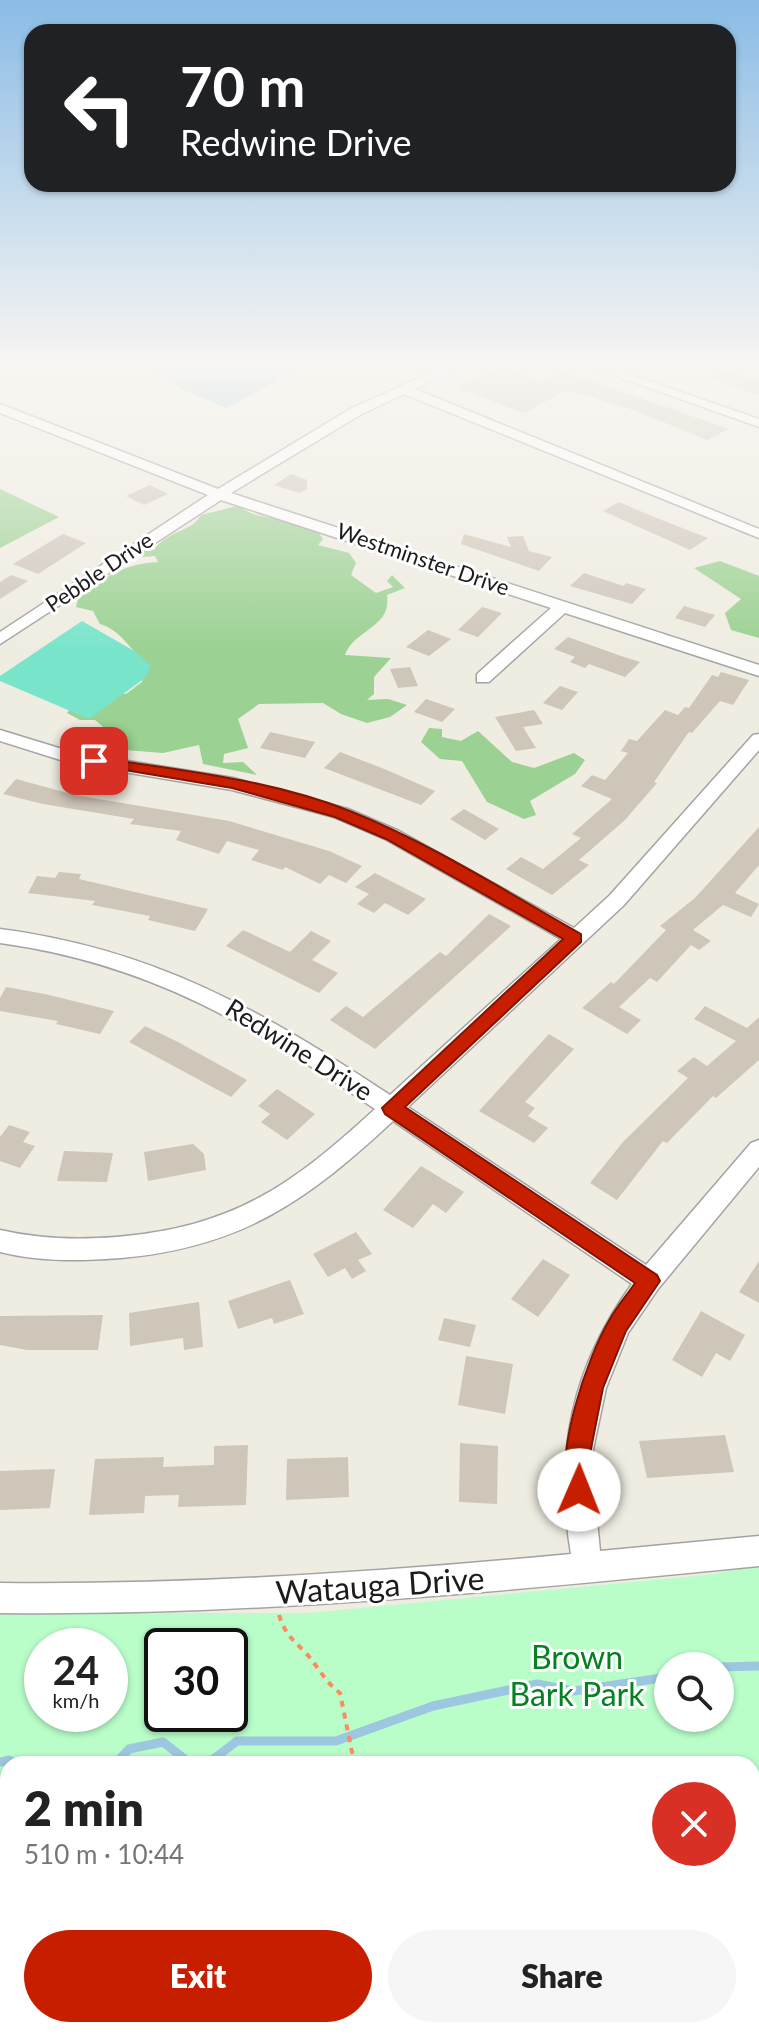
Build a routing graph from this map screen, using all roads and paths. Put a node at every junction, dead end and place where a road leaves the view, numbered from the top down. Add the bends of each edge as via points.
1 (139, 462) edge
2 (273, 462) edge
3 (582, 462) edge
4 (221, 494) junction
5 (759, 534) edge
6 (563, 606) junction
7 (0, 639) edge
8 (759, 671) edge
9 (483, 678) dead end
10 (0, 735) edge
11 (759, 739) edge
12 (0, 936) edge
13 (575, 938) junction
14 (392, 1108) junction
15 (759, 1150) edge
16 (0, 1241) edge
17 (649, 1281) junction
18 (759, 1551) edge
19 (588, 1568) junction
20 (0, 1598) edge
21 (278, 1613) dead end
22 (356, 1756) edge

1 - 4 street, Westminster Drive
2 - 4 street, Pebble Drive
3 - 5 street
4 - 6 street, Westminster Drive
4 - 7 street, Pebble Drive
6 - 8 street, Westminster Drive
6 - 9 street
10 - 13 street via 70,757 233,784 341,813 392,835
11 - 13 street via 617,900
12 - 14 street, Redwine Drive via 74,949 217,999 315,1054
13 - 14 street
14 - 16 street via 329,1166 283,1199 208,1233 79,1250
14 - 17 street, Redwine Drive
15 - 17 street
17 - 19 street via 617,1326 592,1388 577,1459
18 - 19 street, Watauga Drive
19 - 20 street, Watauga Drive via 193,1599
21 - 22 path via 286,1636 340,1693

